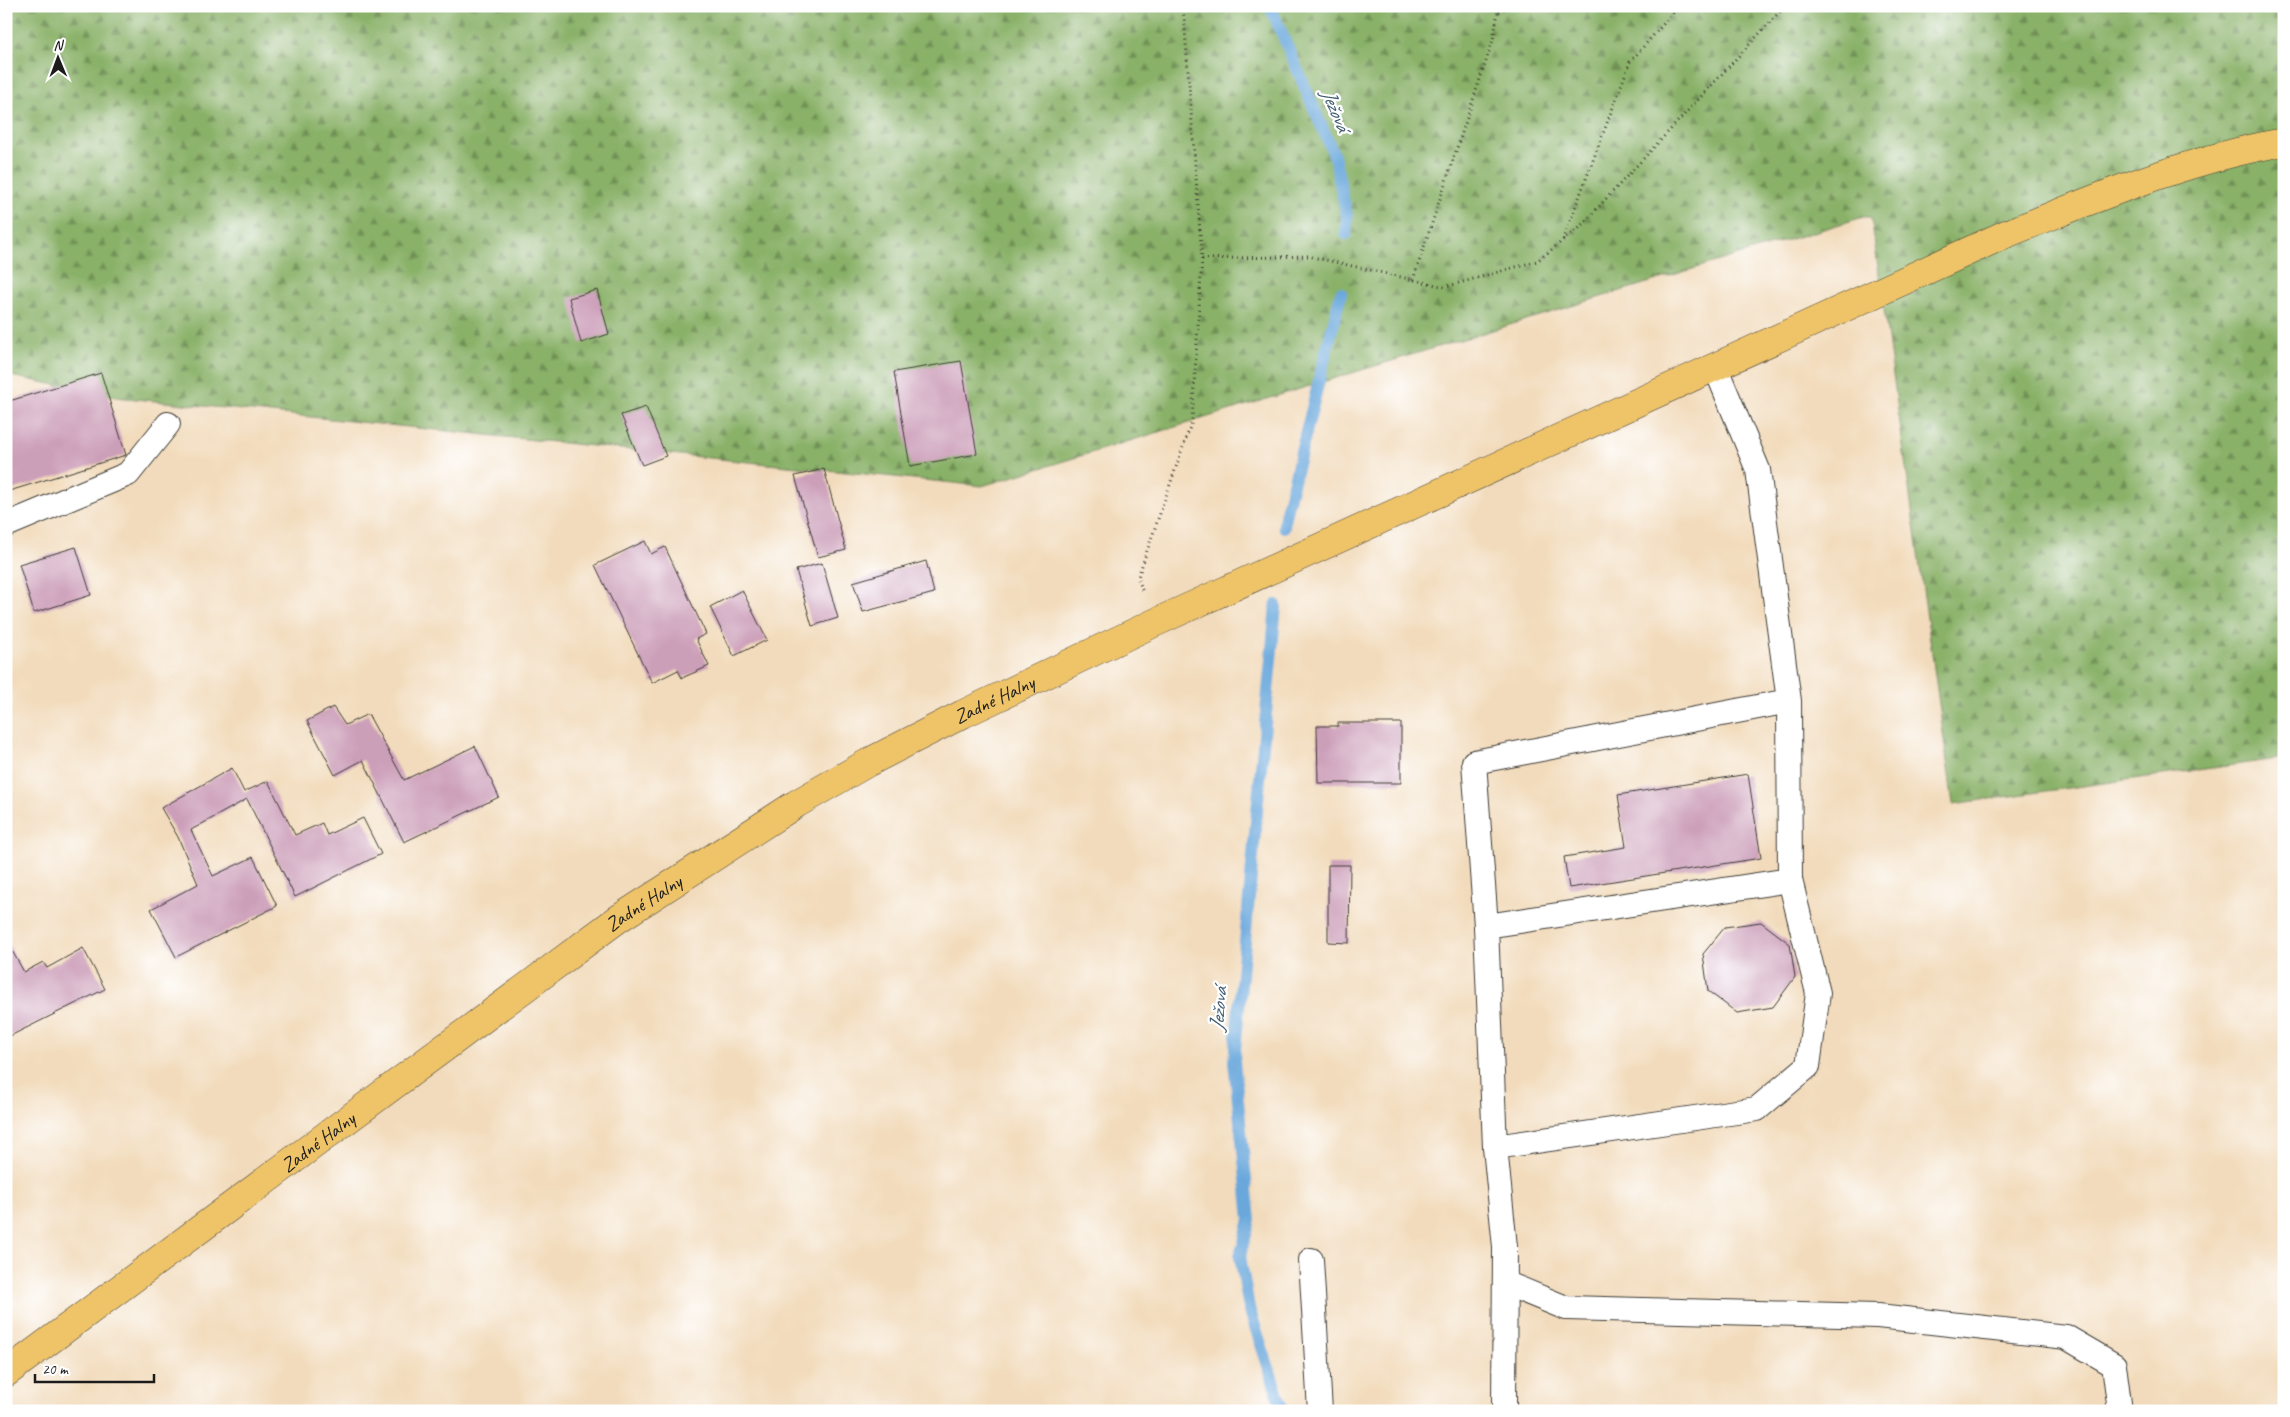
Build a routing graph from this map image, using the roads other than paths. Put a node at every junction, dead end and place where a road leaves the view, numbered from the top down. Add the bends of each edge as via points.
1 (2284, 142) edge
2 (1716, 366) junction
3 (168, 424) dead end
4 (6, 525) edge
5 (1789, 701) junction
6 (1790, 880) junction
7 (1486, 926) junction
8 (1495, 1147) junction
9 (1311, 1260) dead end
10 (1505, 1283) junction
11 (6, 1373) edge
12 (1320, 1411) edge
13 (1504, 1411) edge
14 (2120, 1411) edge

1 - 2 main road, Zadné Halny via 2212,157 2124,187 2006,234
2 - 5 lane via 1758,470
2 - 11 main road, Zadné Halny via 1152,624 963,714 796,804 618,919 552,966
3 - 4 lane via 128,474
5 - 6 lane
5 - 7 lane via 1474,762
6 - 7 lane
6 - 8 lane via 1818,993 1808,1066 1757,1109
7 - 8 lane
8 - 10 lane via 1505,1247
9 - 12 lane
10 - 13 lane
10 - 14 lane via 1566,1308 1878,1316 2066,1337 2114,1365

